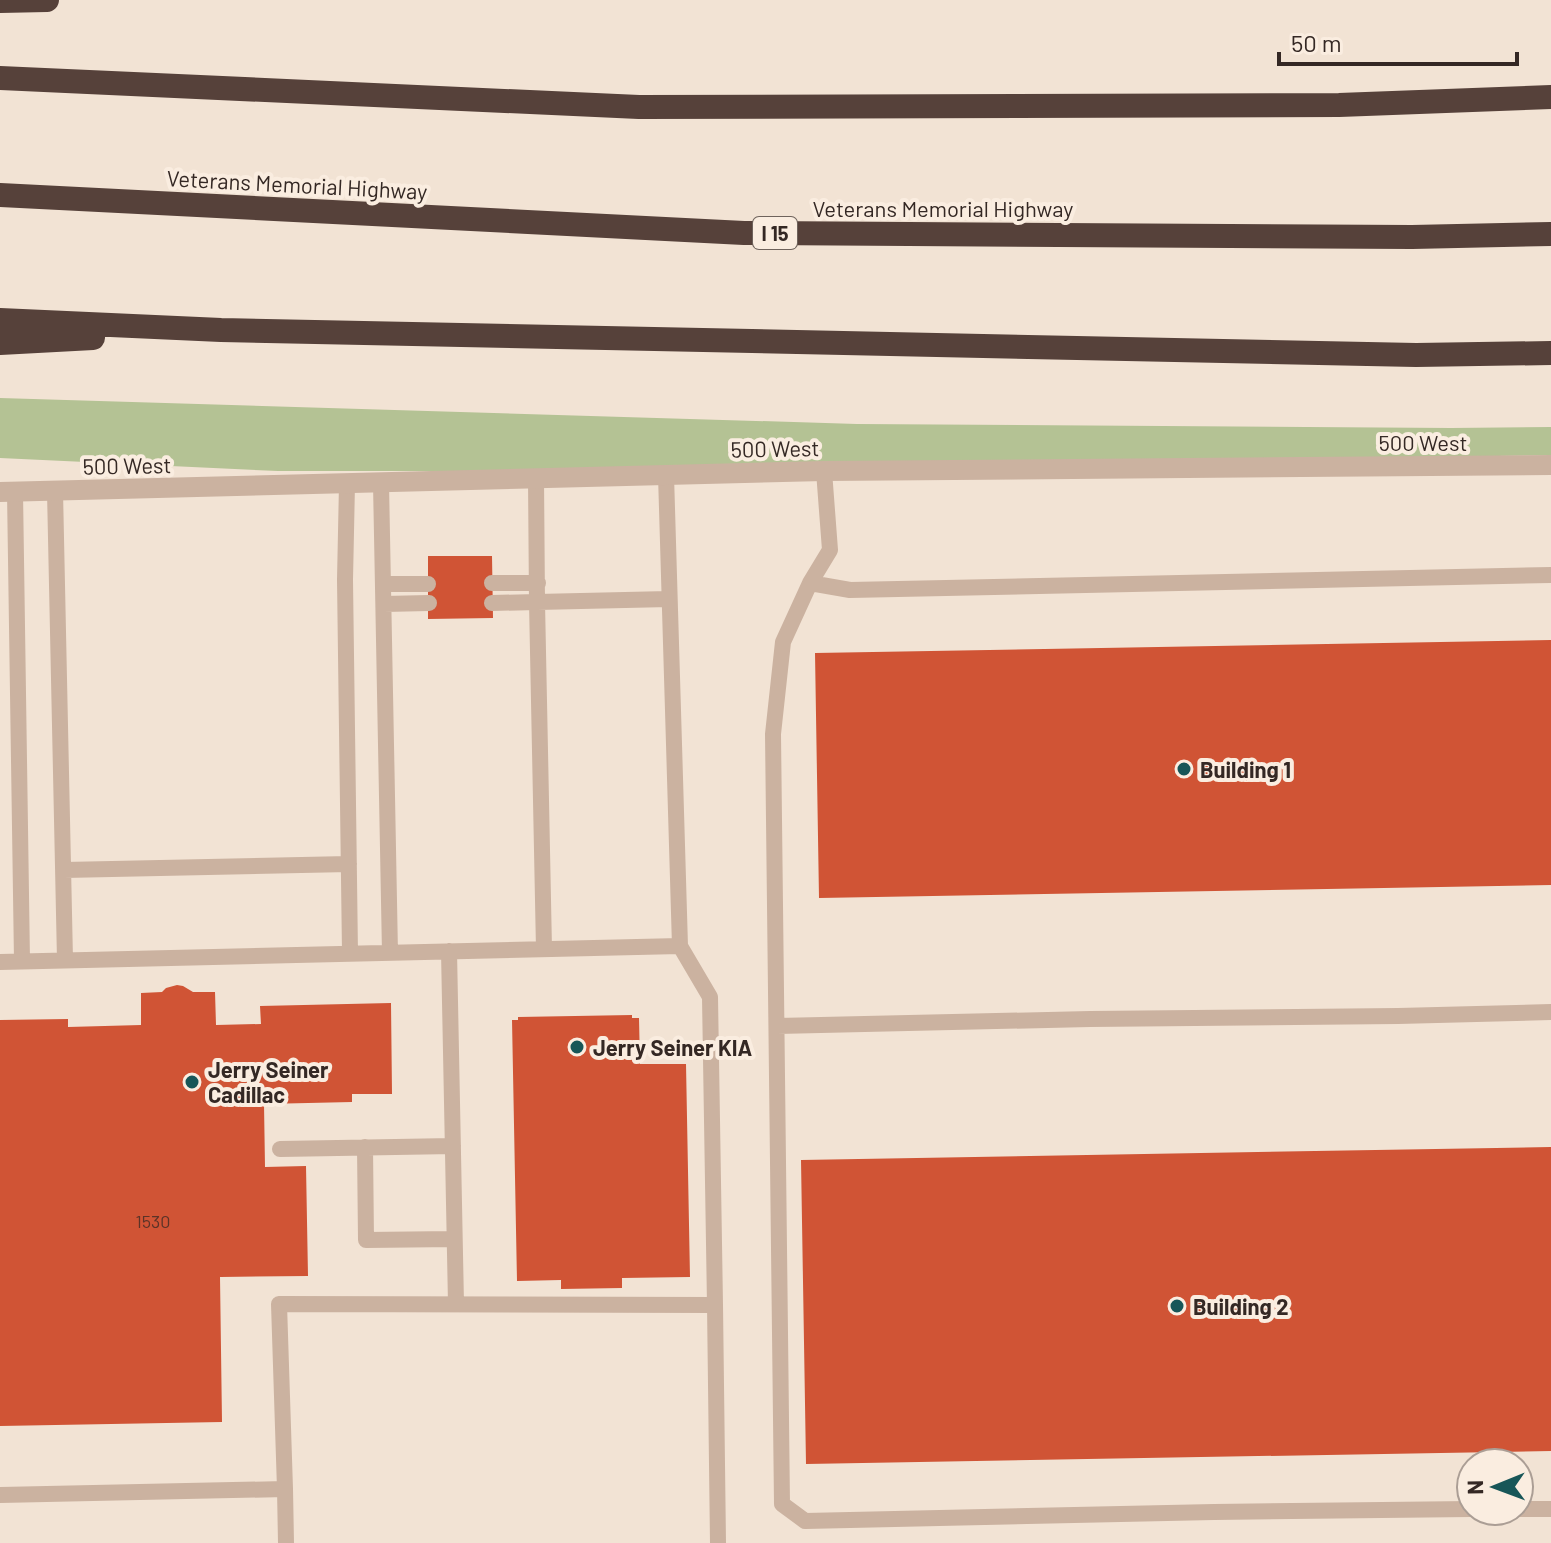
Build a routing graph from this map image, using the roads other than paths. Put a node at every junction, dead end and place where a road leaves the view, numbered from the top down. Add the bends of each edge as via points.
1 (47, 0) edge
2 (0, 1) edge
3 (0, 78) edge
4 (1551, 97) edge
5 (0, 195) edge
6 (1551, 234) edge
7 (0, 320) edge
8 (221, 330) junction
9 (0, 343) edge
10 (1551, 353) edge
11 (1551, 465) edge
12 (824, 471) junction
13 (666, 475) junction
14 (536, 478) junction
15 (381, 483) junction
16 (347, 484) junction
17 (55, 491) junction
18 (7, 492) edge
19 (1551, 575) edge
20 (492, 583) dead end
21 (538, 583) junction
22 (810, 583) junction
23 (384, 584) junction
24 (428, 584) dead end
25 (669, 599) junction
26 (537, 602) junction
27 (429, 603) dead end
28 (492, 603) dead end
29 (384, 604) junction
30 (349, 864) junction
31 (64, 870) junction
32 (680, 946) junction
33 (544, 949) junction
34 (449, 951) junction
35 (350, 953) junction
36 (390, 953) junction
37 (65, 960) junction
38 (22, 961) junction
39 (0, 962) edge
40 (1551, 1012) edge
41 (777, 1026) junction
42 (453, 1146) junction
43 (365, 1147) junction
44 (280, 1149) dead end
45 (454, 1239) junction
46 (456, 1304) junction
47 (715, 1305) junction
48 (285, 1489) junction
49 (0, 1495) edge
50 (1455, 1509) edge
51 (286, 1543) edge
52 (718, 1543) edge

1 - 2 highway
3 - 4 highway via 639,107 1339,105
5 - 6 highway, Veterans Memorial Highway / I 15 via 744,233
7 - 8 highway
8 - 9 highway
8 - 10 highway via 1416,355
11 - 12 street, 500 West
12 - 13 street, 500 West
12 - 22 lane via 830,550
13 - 14 street, 500 West
13 - 25 lane
14 - 15 street, 500 West
14 - 21 lane
15 - 16 street, 500 West
15 - 23 lane
16 - 17 street, 500 West
16 - 30 lane
17 - 18 street, 500 West
17 - 31 lane
18 - 38 lane
19 - 22 lane via 850,590
20 - 21 lane
21 - 26 lane
22 - 41 lane via 783,642 773,734
23 - 24 lane
23 - 29 lane
25 - 26 lane
25 - 32 lane
26 - 28 lane
26 - 33 lane
27 - 29 lane
29 - 36 lane
30 - 31 lane
30 - 35 lane
31 - 37 lane
32 - 33 lane
32 - 47 lane via 710,997
33 - 34 lane
34 - 36 lane
34 - 42 lane
35 - 36 lane
35 - 37 lane
37 - 38 lane
38 - 39 lane
40 - 41 lane
41 - 50 lane via 782,1504 805,1521
42 - 43 lane
42 - 45 lane
43 - 44 lane
43 - 45 lane via 366,1240
45 - 46 lane
46 - 47 lane
46 - 48 lane via 279,1304
47 - 52 lane
48 - 49 lane
48 - 51 lane

